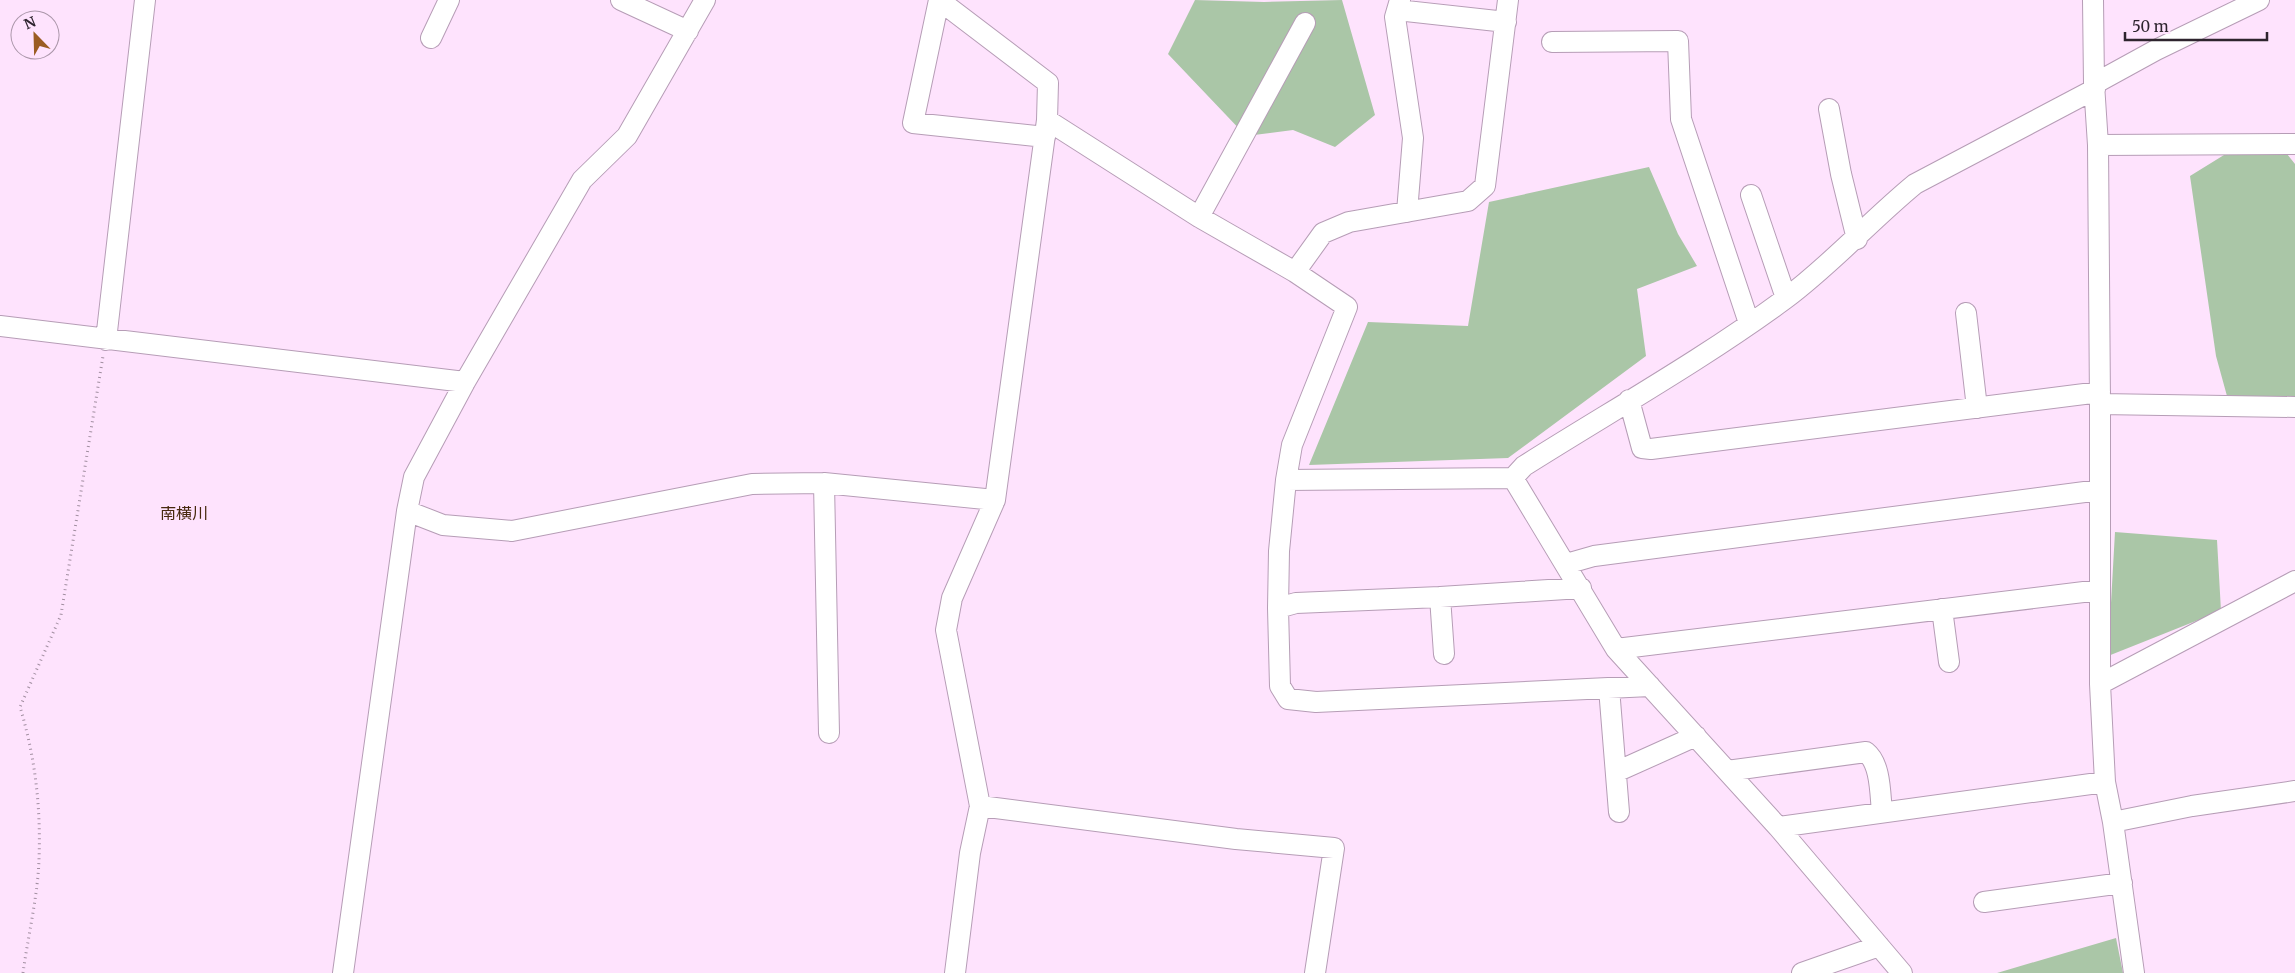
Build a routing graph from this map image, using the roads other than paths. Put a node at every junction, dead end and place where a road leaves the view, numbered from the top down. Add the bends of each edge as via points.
1 (145, 0) edge
2 (449, 0) edge
3 (622, 0) edge
4 (705, 0) edge
5 (939, 0) edge
6 (1508, 0) edge
7 (2090, 0) edge
8 (2258, 0) edge
9 (1399, 5) edge
10 (1506, 22) junction
11 (1305, 24) dead end
12 (688, 31) junction
13 (431, 38) dead end
14 (1552, 42) dead end
15 (2094, 86) junction
16 (1829, 109) dead end
17 (1046, 129) junction
18 (2295, 144) edge
19 (2098, 145) junction
20 (1751, 195) dead end
21 (1407, 212) junction
22 (1199, 217) junction
23 (1857, 238) junction
24 (1295, 272) junction
25 (1786, 298) junction
26 (1966, 313) dead end
27 (1750, 323) junction
28 (0, 326) edge
29 (106, 340) junction
30 (465, 382) junction
31 (2100, 398) junction
32 (1629, 400) junction
33 (2295, 407) edge
34 (1977, 408) junction
35 (1512, 478) junction
36 (1286, 480) junction
37 (824, 483) junction
38 (2100, 490) junction
39 (995, 500) junction
40 (407, 511) junction
41 (1566, 564) junction
42 (2295, 581) edge
43 (1581, 588) junction
44 (2100, 590) junction
45 (1440, 597) junction
46 (1278, 608) junction
47 (1942, 609) junction
48 (1616, 649) junction
49 (1444, 654) dead end
50 (1949, 662) dead end
51 (2100, 684) junction
52 (1650, 686) junction
53 (1609, 688) junction
54 (828, 733) dead end
55 (1696, 736) junction
56 (1727, 771) junction
57 (1616, 772) junction
58 (2105, 782) junction
59 (2295, 791) edge
60 (980, 806) junction
61 (1619, 812) dead end
62 (1882, 812) junction
63 (2113, 822) junction
64 (1778, 827) junction
65 (2122, 883) junction
66 (1984, 902) dead end
67 (1880, 946) junction
68 (343, 973) edge
69 (955, 973) edge
70 (1315, 973) edge
71 (1802, 973) edge
72 (1902, 973) edge
73 (2134, 973) edge

1 - 29 street
2 - 13 street
3 - 12 street
4 - 12 street
5 - 17 street via 1048,83
5 - 17 street via 913,123
6 - 10 street
7 - 15 street
8 - 15 street via 2156,50
9 - 10 street
9 - 21 street via 1395,17 1413,138
10 - 21 street via 1485,186 1468,201
11 - 22 street
12 - 30 street via 627,136 582,180
14 - 27 street via 1678,41 1681,119
15 - 19 street
15 - 23 street via 1915,184
16 - 23 street via 1840,174
17 - 22 street
17 - 39 street
18 - 19 street
19 - 31 street
20 - 25 street
21 - 24 street via 1349,222 1322,232
22 - 24 street
23 - 25 street
24 - 36 street via 1347,307 1292,445
25 - 27 street
26 - 34 street
27 - 32 street
28 - 29 street
29 - 30 street
30 - 40 street via 414,477
31 - 33 street
31 - 34 street
31 - 38 street
32 - 34 street via 1642,448 1651,449
32 - 35 street via 1524,466
35 - 36 street
35 - 41 street
36 - 46 street via 1279,551
37 - 39 street
37 - 40 street via 752,484 512,531 443,525
37 - 54 street
38 - 41 street via 1594,556
38 - 44 street
39 - 60 street via 952,598 946,630
40 - 68 street
41 - 43 street
42 - 51 street
43 - 45 street
43 - 48 street
44 - 47 street
44 - 51 street
45 - 46 street via 1296,603
45 - 49 street
46 - 53 street via 1280,686 1288,699 1316,702
47 - 48 street
47 - 50 street
48 - 52 street
51 - 58 street
52 - 53 street
52 - 55 street
53 - 57 street
55 - 56 street
55 - 57 street
56 - 62 street via 1866,752 1876,767
56 - 64 street
57 - 61 street
58 - 62 street
58 - 63 street
59 - 63 street via 2192,806
60 - 69 street via 970,853
60 - 70 street via 1334,848
62 - 64 street
63 - 65 street
64 - 67 street
65 - 66 street
65 - 73 street
67 - 71 street
67 - 72 street

